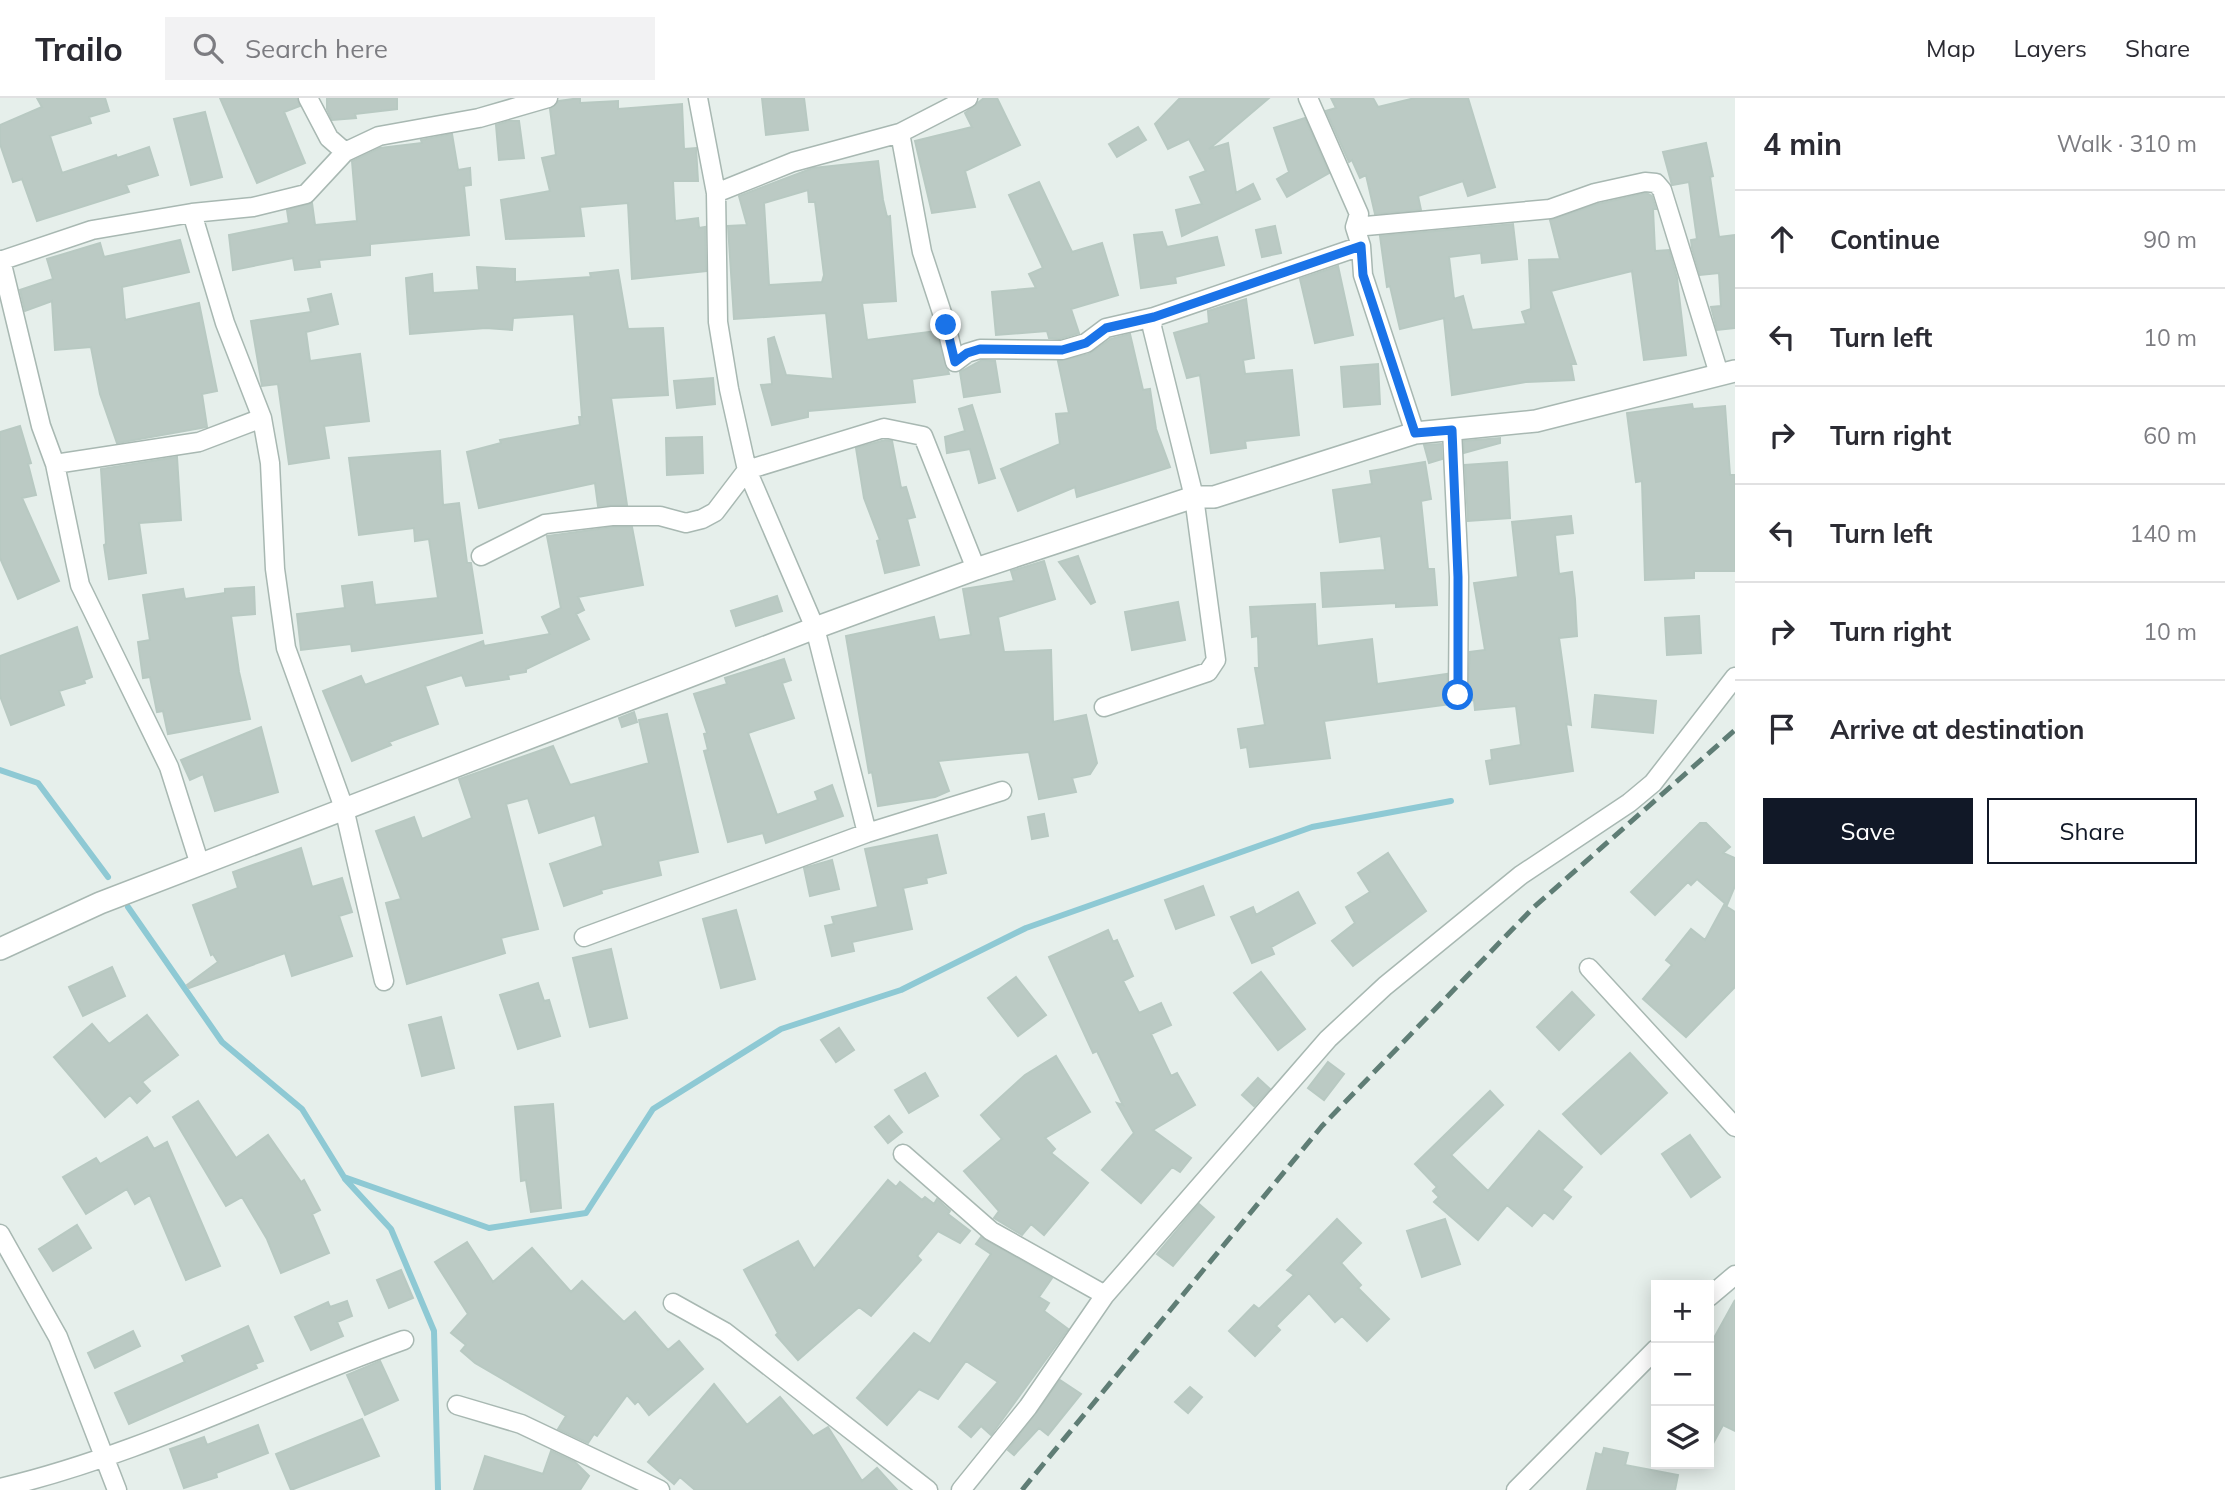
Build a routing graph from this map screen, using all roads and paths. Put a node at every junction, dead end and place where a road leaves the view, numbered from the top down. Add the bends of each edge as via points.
1 (308, 98) edge
2 (548, 98) edge
3 (698, 98) edge
4 (968, 98) edge
5 (1308, 98) edge
6 (900, 133) junction
7 (345, 152) junction
8 (716, 193) junction
9 (192, 213) junction
10 (1355, 227) junction
11 (1361, 246) junction
12 (1, 260) edge
13 (1154, 317) junction
14 (1727, 372) edge
15 (262, 418) junction
16 (1452, 430) junction
17 (1415, 433) junction
18 (55, 464) junction
19 (747, 470) junction
20 (1194, 497) junction
21 (481, 556) dead end
22 (976, 569) junction
23 (815, 628) junction
24 (1735, 677) edge
25 (1458, 695) dead end
26 (1104, 707) dead end
27 (1002, 791) dead end
28 (344, 808) junction
29 (867, 833) junction
30 (200, 865) junction
31 (584, 937) dead end
32 (0, 949) edge
33 (1589, 968) dead end
34 (384, 981) dead end
35 (1735, 1127) edge
36 (903, 1154) dead end
37 (0, 1234) edge
38 (1735, 1275) edge
39 (1714, 1293) edge
40 (1105, 1295) junction
41 (673, 1303) dead end
42 (404, 1340) dead end
43 (1651, 1354) edge
44 (457, 1405) dead end
45 (105, 1455) junction
46 (0, 1488) edge
47 (117, 1490) edge
48 (660, 1490) edge
49 (928, 1490) edge
50 (961, 1490) edge
51 (1516, 1490) edge

1 - 7 street via 329,138
2 - 7 street via 479,118 379,135
3 - 8 street
4 - 6 street
5 - 10 street via 1359,214
6 - 8 street via 793,162
6 - 13 street via 922,252 955,362 980,349 1062,350 1086,343 1106,328
7 - 9 street via 306,194 253,207
8 - 19 street via 718,322
9 - 12 street via 92,230
9 - 15 street via 225,323
10 - 11 street
10 - 14 street via 1550,209 1595,193 1656,183
11 - 13 street
11 - 17 street via 1363,275
12 - 18 street via 41,426
13 - 20 street via 1152,327
14 - 16 street via 1536,421
15 - 18 street via 199,442
15 - 28 street via 286,648
16 - 17 street
16 - 25 street
17 - 20 street via 1214,497
18 - 30 street via 80,584 169,767
19 - 21 street via 715,512 702,519 687,523 660,516 612,516 545,524
19 - 22 street via 884,428 923,436
19 - 23 street
20 - 22 street
20 - 26 street via 1216,660 1208,671
22 - 23 street
23 - 28 street
23 - 29 street
24 - 40 street via 1653,783 1521,875 1328,1039
27 - 29 street
28 - 30 street
28 - 34 street
29 - 31 street
30 - 32 street via 100,903
33 - 35 street
36 - 40 street via 991,1231
37 - 45 street via 58,1337
38 - 39 street
40 - 50 street via 1028,1407
41 - 49 street via 725,1332
42 - 45 street
43 - 51 street
44 - 48 street via 521,1424
45 - 46 street
45 - 47 street

